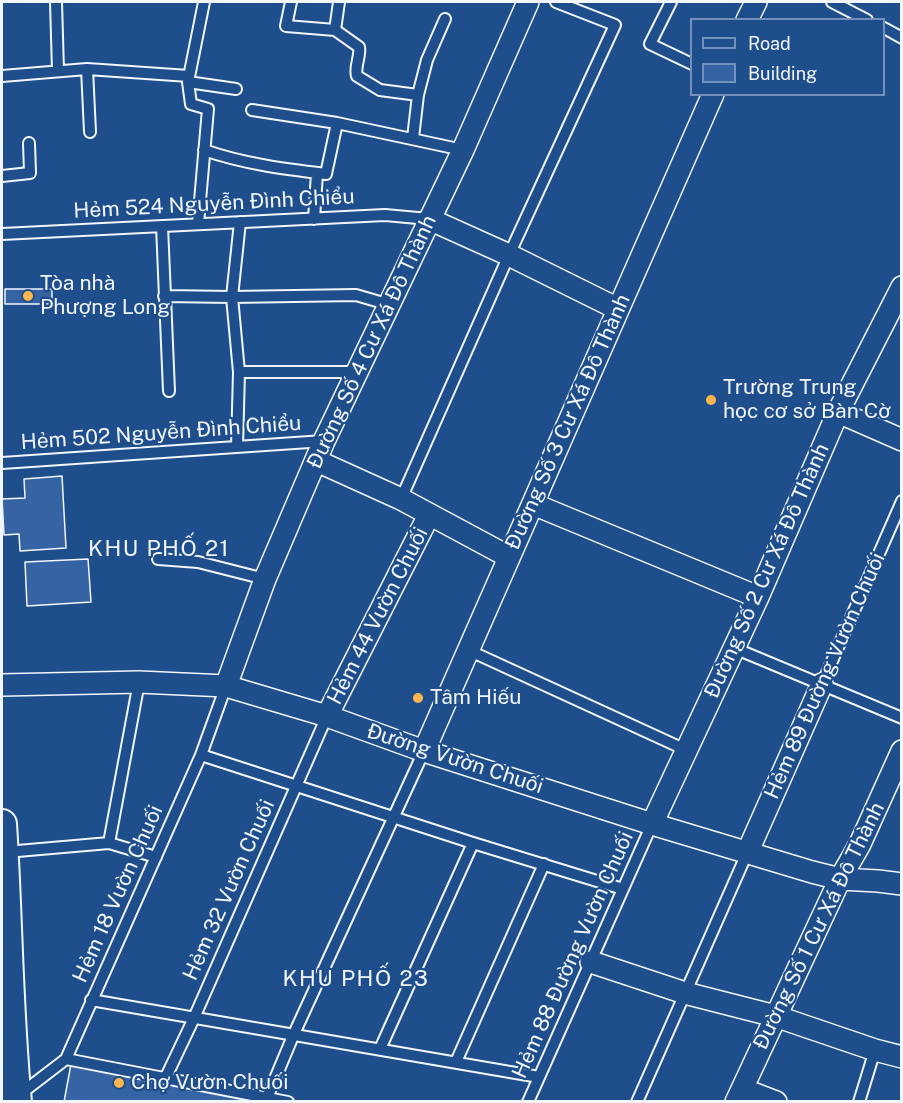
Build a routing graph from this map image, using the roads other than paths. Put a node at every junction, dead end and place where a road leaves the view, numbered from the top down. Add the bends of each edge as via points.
1 (56, 2) edge
2 (204, 2) edge
3 (291, 2) edge
4 (339, 2) edge
5 (528, 2) edge
6 (556, 2) edge
7 (670, 2) edge
8 (756, 2) edge
9 (832, 2) edge
10 (748, 18) edge
11 (863, 18) edge
12 (446, 19) dead end
13 (885, 29) edge
14 (335, 30) junction
15 (902, 38) edge
16 (690, 63) edge
17 (87, 69) junction
18 (58, 71) junction
19 (2, 76) edge
20 (188, 79) junction
21 (236, 89) dead end
22 (418, 94) junction
23 (712, 96) edge
24 (252, 110) dead end
25 (338, 123) junction
26 (90, 132) dead end
27 (414, 138) junction
28 (29, 143) dead end
29 (204, 150) junction
30 (463, 150) junction
31 (317, 173) junction
32 (2, 176) edge
33 (314, 219) junction
34 (429, 219) junction
35 (240, 222) junction
36 (198, 224) junction
37 (162, 226) junction
38 (2, 234) edge
39 (509, 255) junction
40 (902, 287) edge
41 (164, 296) junction
42 (232, 297) junction
43 (390, 304) junction
44 (618, 309) junction
45 (239, 372) junction
46 (358, 372) junction
47 (169, 391) dead end
48 (838, 412) junction
49 (902, 441) edge
50 (237, 447) junction
51 (320, 451) junction
52 (2, 464) edge
53 (401, 499) junction
54 (902, 501) edge
55 (532, 504) junction
56 (429, 515) junction
57 (509, 557) junction
58 (158, 559) dead end
59 (265, 579) junction
60 (758, 597) junction
61 (734, 648) junction
62 (468, 650) junction
63 (139, 682) junction
64 (822, 684) junction
65 (2, 686) edge
66 (226, 686) junction
67 (327, 716) junction
68 (902, 718) edge
69 (687, 750) junction
70 (424, 751) junction
71 (902, 751) edge
72 (201, 755) junction
73 (296, 786) junction
74 (393, 818) junction
75 (2, 824) edge
76 (652, 824) junction
77 (109, 843) junction
78 (473, 843) junction
79 (748, 851) junction
80 (4, 852) junction
81 (156, 858) junction
82 (544, 864) junction
83 (840, 879) junction
84 (902, 884) edge
85 (623, 889) junction
86 (4, 914) edge
87 (591, 962) junction
88 (685, 993) junction
89 (91, 1000) junction
90 (5, 1007) edge
91 (775, 1016) junction
92 (194, 1018) junction
93 (293, 1036) junction
94 (380, 1049) junction
95 (875, 1050) junction
96 (902, 1057) edge
97 (66, 1059) junction
98 (456, 1062) junction
99 (539, 1077) junction
100 (165, 1078) junction
101 (739, 1095) edge
102 (267, 1098) junction
103 (17, 1099) edge
104 (288, 1101) edge
105 (528, 1101) edge
106 (637, 1101) edge
107 (776, 1101) edge
108 (859, 1101) edge

1 - 18 lane
2 - 20 lane
3 - 14 lane via 286,26
4 - 14 lane
5 - 30 street, Ðường Số 4 Cư Xá Đô Thành
6 - 39 lane via 615,25
7 - 16 lane via 650,44
8 - 10 street
9 - 11 lane
12 - 22 lane via 427,60
13 - 15 lane
14 - 22 lane via 359,46 356,72 360,79 380,90
17 - 18 lane
17 - 20 lane
17 - 26 lane
18 - 19 lane
20 - 21 lane
20 - 29 lane via 191,104 208,109
22 - 27 lane
23 - 44 street, Ðường Số 3 Cư Xá Đô Thành
24 - 25 lane
25 - 27 lane
25 - 31 lane via 326,174
27 - 30 lane
28 - 32 lane via 30,173
29 - 31 lane via 267,166
29 - 36 lane
30 - 34 street, Ðường Số 4 Cư Xá Đô Thành
31 - 33 lane
33 - 34 lane, Hẻm 524 Nguyễn Ðình Chiểu via 385,215
33 - 35 lane, Hẻm 524 Nguyễn Ðình Chiểu
34 - 39 street
34 - 43 street, Ðường Số 4 Cư Xá Đô Thành
35 - 36 lane, Hẻm 524 Nguyễn Ðình Chiểu
35 - 42 lane
36 - 37 lane, Hẻm 524 Nguyễn Ðình Chiểu
37 - 38 lane, Hẻm 524 Nguyễn Ðình Chiểu
37 - 41 lane
39 - 44 street
39 - 53 lane
40 - 48 street, Ðường Số 2 Cư Xá Đô Thành
41 - 42 lane
41 - 47 lane
42 - 43 lane via 356,295
42 - 45 lane
43 - 46 street, Ðường Số 4 Cư Xá Đô Thành
44 - 55 street, Ðường Số 3 Cư Xá Đô Thành
45 - 46 lane
45 - 50 lane
46 - 51 street, Ðường Số 4 Cư Xá Đô Thành
48 - 49 street
48 - 60 street, Ðường Số 2 Cư Xá Đô Thành
50 - 51 lane, Hẻm 502 Nguyễn Ðình Chiểu
50 - 52 lane, Hẻm 502 Nguyễn Ðình Chiểu
51 - 53 street
51 - 59 street, Ðường Số 4 Cư Xá Đô Thành
53 - 56 street
54 - 64 lane, Hẻm 89 Đường Vườn Chuối
55 - 57 street, Ðường Số 3 Cư Xá Đô Thành
55 - 60 street
56 - 57 street
56 - 67 street, Hẻm 44 Vườn Chuối
57 - 62 street, Ðường Số 3 Cư Xá Đô Thành
58 - 59 lane via 198,562
59 - 66 street, Ðường Số 4 Cư Xá Đô Thành
60 - 61 street, Ðường Số 2 Cư Xá Đô Thành
61 - 64 lane
61 - 69 street, Ðường Số 2 Cư Xá Đô Thành
62 - 69 lane
62 - 70 street, Ðường Số 3 Cư Xá Đô Thành
63 - 65 street, Đường Vườn Chuối
63 - 66 street, Đường Vườn Chuối
63 - 77 lane
64 - 68 lane
64 - 79 street, Hẻm 89 Đường Vườn Chuối
66 - 67 street, Đường Vườn Chuối
66 - 72 lane, Hẻm 18 Vườn Chuối
67 - 70 street, Đường Vườn Chuối
67 - 73 lane, Hẻm 32 Vườn Chuối
69 - 76 street, Ðường Số 2 Cư Xá Đô Thành
70 - 74 lane
70 - 76 street, Đường Vườn Chuối
71 - 83 street, Ðường Số 1 Cư Xá Đô Thành
72 - 73 lane
72 - 81 lane, Hẻm 18 Vườn Chuối
73 - 74 lane
73 - 92 lane, Hẻm 32 Vườn Chuối
74 - 78 lane
74 - 93 lane
75 - 80 main road
76 - 79 street, Đường Vườn Chuối
76 - 85 lane, Hẻm 88 Đường Vườn Chuối
77 - 80 lane
77 - 81 lane
78 - 82 lane
78 - 94 lane
79 - 83 street, Đường Vườn Chuối
79 - 88 lane
80 - 86 main road
81 - 89 lane, Hẻm 18 Vườn Chuối
82 - 85 lane
82 - 98 lane
83 - 84 street, Đường Vườn Chuối
83 - 91 street, Ðường Số 1 Cư Xá Đô Thành
85 - 87 lane, Hẻm 88 Đường Vườn Chuối
86 - 90 main road
87 - 88 street
87 - 99 lane, Hẻm 88 Đường Vườn Chuối
88 - 91 street
88 - 106 lane
89 - 92 lane
89 - 97 lane, Hẻm 18 Vườn Chuối
90 - 103 main road
91 - 95 street
91 - 101 street, Ðường Số 1 Cư Xá Đô Thành
92 - 93 lane
92 - 100 lane, Hẻm 32 Vườn Chuối
93 - 94 lane
93 - 102 lane
94 - 98 lane
95 - 96 street
95 - 108 lane
97 - 100 lane
97 - 103 lane, Hẻm 18 Vườn Chuối
98 - 99 lane
99 - 105 lane, Hẻm 88 Đường Vườn Chuối
100 - 102 lane
101 - 107 street
102 - 104 lane

